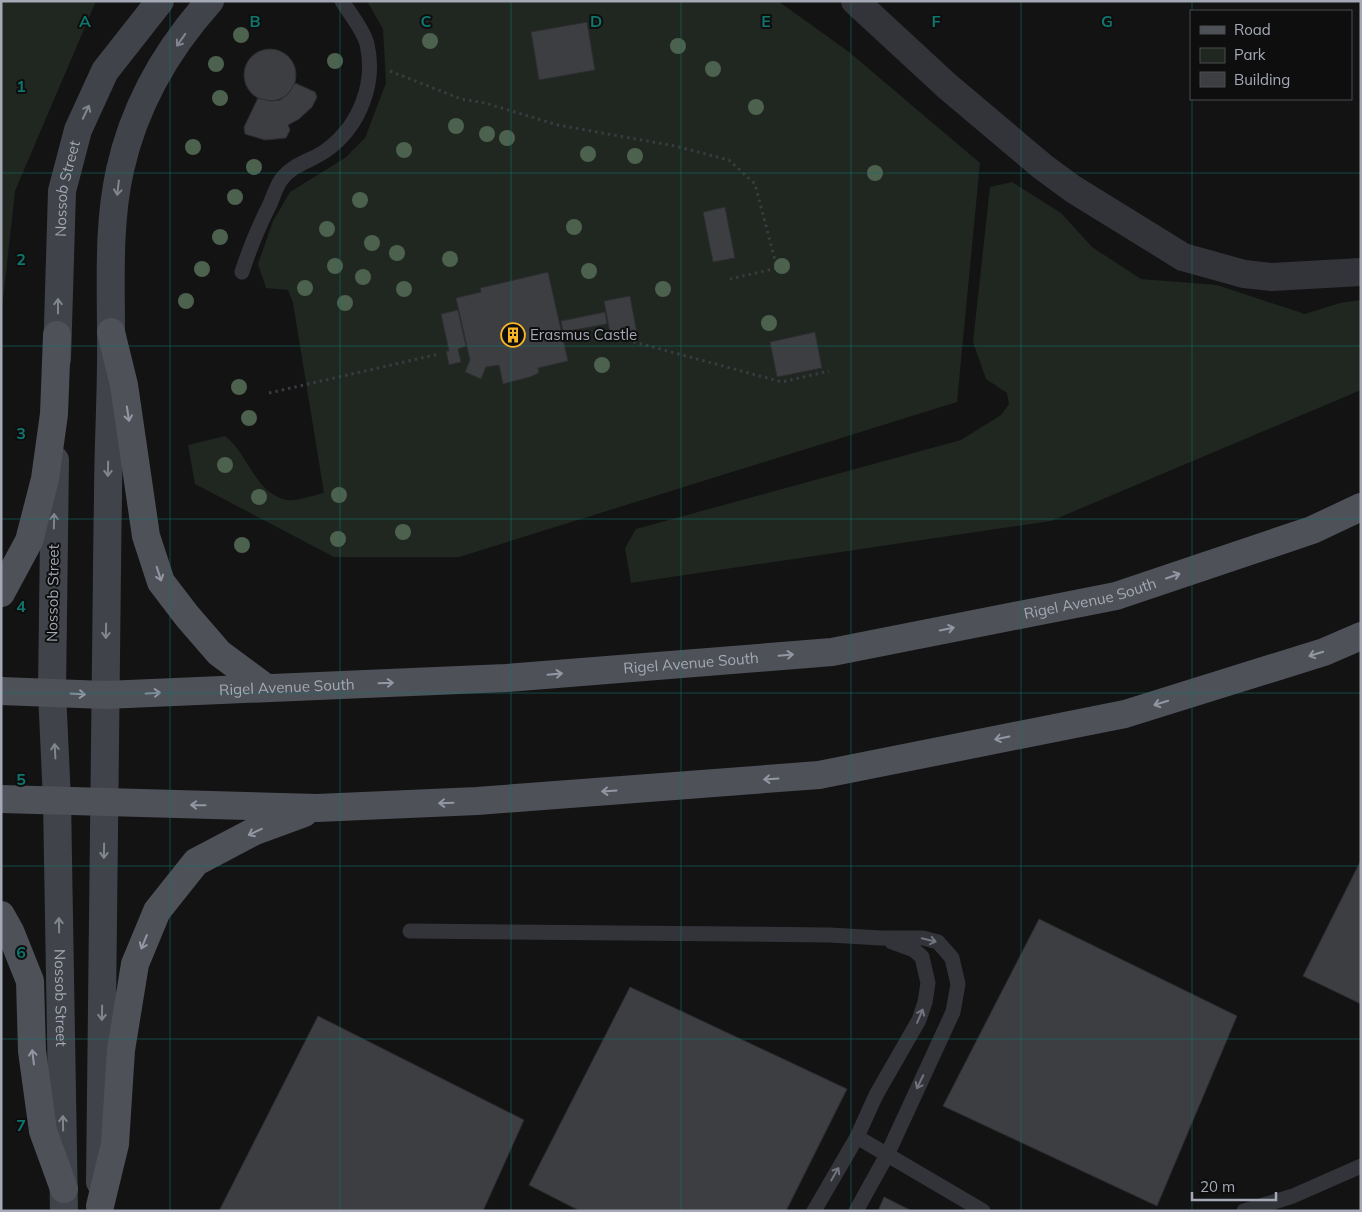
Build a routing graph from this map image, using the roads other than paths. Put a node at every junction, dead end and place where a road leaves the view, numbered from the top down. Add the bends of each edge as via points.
1 (160, 1) edge
2 (210, 1) edge
3 (342, 1) edge
4 (855, 1) edge
5 (242, 272) dead end
6 (1361, 272) edge
7 (111, 332) junction
8 (57, 335) junction
9 (1361, 507) edge
10 (1, 593) edge
11 (1361, 636) edge
12 (265, 687) junction
13 (1, 691) edge
14 (52, 692) junction
15 (105, 695) junction
16 (1, 799) edge
17 (57, 800) junction
18 (105, 802) junction
19 (317, 808) junction
20 (1, 915) edge
21 (410, 931) dead end
22 (881, 938) junction
23 (857, 1137) junction
24 (886, 1155) junction
25 (1361, 1166) edge
26 (64, 1200) edge
27 (100, 1208) edge
28 (814, 1211) edge
29 (856, 1211) edge
30 (983, 1211) edge
31 (1244, 1211) edge

8 -> 1 street, Nossob Street via 62,191 78,130 105,71
2 -> 7 street via 155,77 128,140 119,174 110,250
3 - 5 lane via 366,42 369,88 351,127 327,151 298,164 281,180 253,237
4 - 6 street via 947,86 1043,167 1182,257 1244,274 1272,277
7 -> 12 main road via 124,385 146,536 161,582 219,652
7 -> 15 street
8 - 10 main road via 54,414 45,479 29,541
14 -> 8 street, Nossob Street
12 -> 9 main road, Rigel Avenue South via 506,678 832,652 1116,596 1312,530
11 -> 19 main road via 1324,652 1125,714 819,775 477,801
15 -> 12 main road, Rigel Avenue South
13 - 14 main road, Rigel Avenue South
14 -> 15 main road, Rigel Avenue South
17 -> 14 street, Nossob Street
15 - 18 street
16 - 17 main road
17 - 18 main road
26 -> 17 street, Nossob Street
19 -> 18 main road
18 -> 27 street
19 -> 27 main road via 255,831 196,862 157,911 135,964 121,1050 114,1144
26 -> 20 main road via 43,1131 32,1051 30,981
21 - 22 lane
23 -> 22 lane via 876,1095 919,1020 928,983 922,957 914,950
22 -> 24 lane via 923,938 938,942 952,958 958,984 952,1012
23 - 24 lane
28 -> 23 lane
24 - 29 lane
24 - 30 lane
25 - 31 lane via 1293,1196

